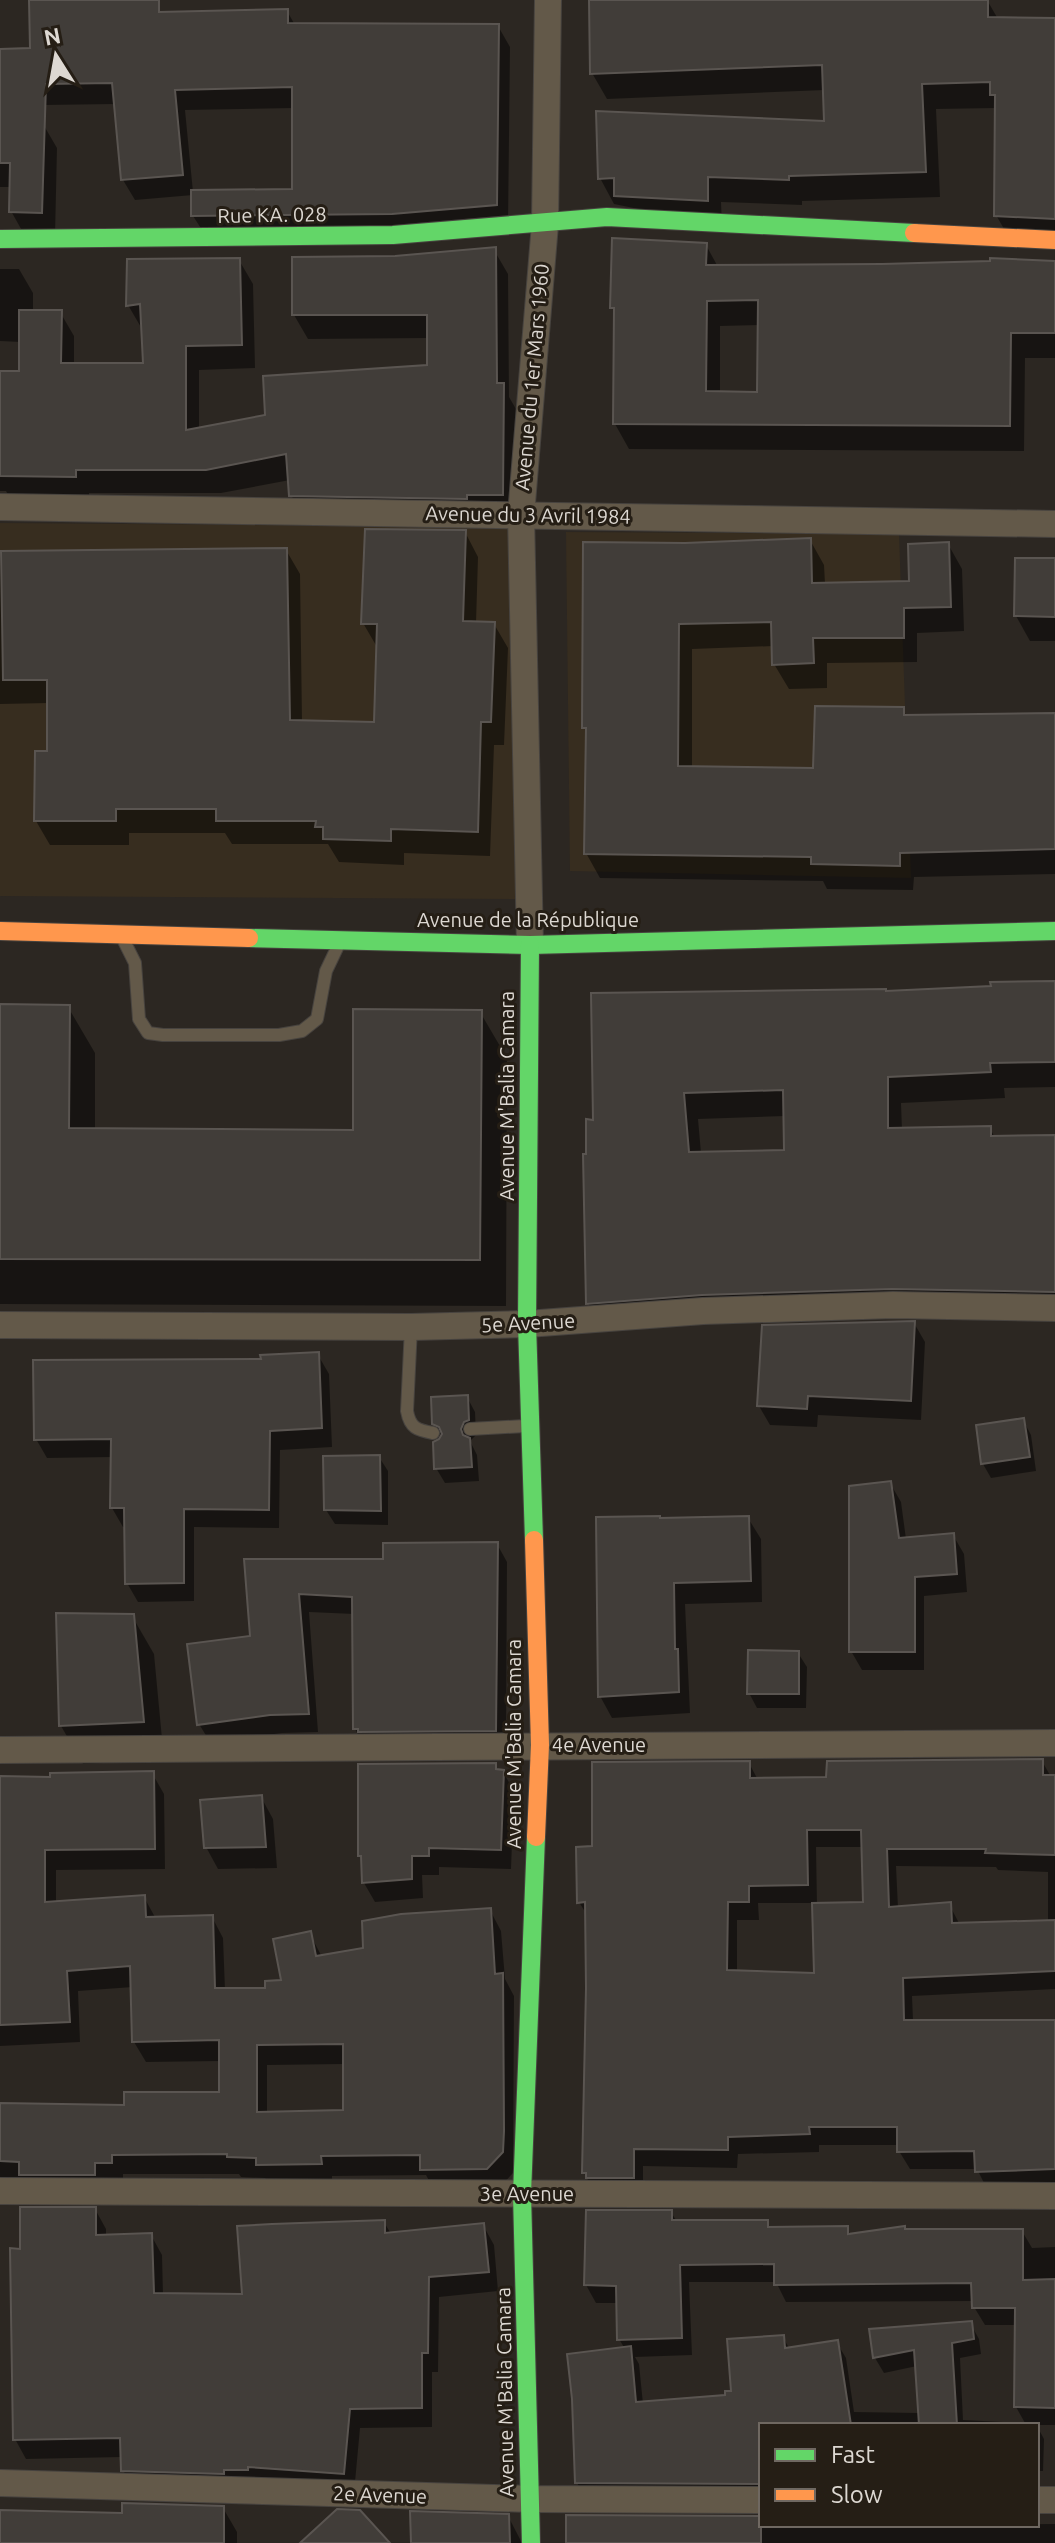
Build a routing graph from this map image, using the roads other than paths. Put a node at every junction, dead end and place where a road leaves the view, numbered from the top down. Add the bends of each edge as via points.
1 (548, 0) edge
2 (545, 224) junction
3 (0, 239) edge
4 (1055, 240) edge
5 (0, 507) edge
6 (521, 515) junction
7 (1055, 524) edge
8 (0, 931) edge
9 (1055, 931) edge
10 (121, 934) junction
11 (340, 940) junction
12 (530, 945) junction
13 (1055, 1308) edge
14 (527, 1324) junction
15 (0, 1325) edge
16 (411, 1327) junction
17 (529, 1426) junction
18 (470, 1429) dead end
19 (433, 1433) dead end
20 (1055, 1743) edge
21 (540, 1745) junction
22 (0, 1750) edge
23 (0, 2191) edge
24 (522, 2194) junction
25 (1055, 2196) edge
26 (0, 2483) edge
27 (530, 2499) junction
28 (759, 2500) edge
29 (531, 2543) edge

1 - 2 street, Avenue du 1er Mars 1960
2 - 3 street, Rue KA. 028 via 393,235
2 - 4 street, Rue KA. 028 via 607,217
2 - 6 street, Avenue du 1er Mars 1960
5 - 6 street, Avenue du 3 Avril 1984
6 - 7 street, Avenue du 3 Avril 1984
6 - 12 street, Avenue du 1er Mars 1960
8 - 10 street, Avenue de la République
9 - 12 street, Avenue de la République
10 - 11 street, Avenue de la République
10 - 11 lane via 135,963 139,1019 148,1033 163,1035 302,1031 317,1019 326,971
11 - 12 street, Avenue de la République
12 - 14 street, Avenue M'Balia Camara
13 - 14 street, 5e Avenue via 862,1306
14 - 16 street, 5e Avenue
14 - 17 street, Avenue M'Balia Camara
15 - 16 street, 5e Avenue
16 - 19 lane via 409,1423
17 - 18 lane
17 - 21 street, Avenue M'Balia Camara
20 - 21 street, 4e Avenue
21 - 22 street, 4e Avenue
21 - 24 street, Avenue M'Balia Camara
23 - 24 street, 3e Avenue
24 - 25 street, 3e Avenue
24 - 27 street, Avenue M'Balia Camara
26 - 27 street, 2e Avenue
27 - 28 street, 2e Avenue
27 - 29 street, Avenue M'Balia Camara

